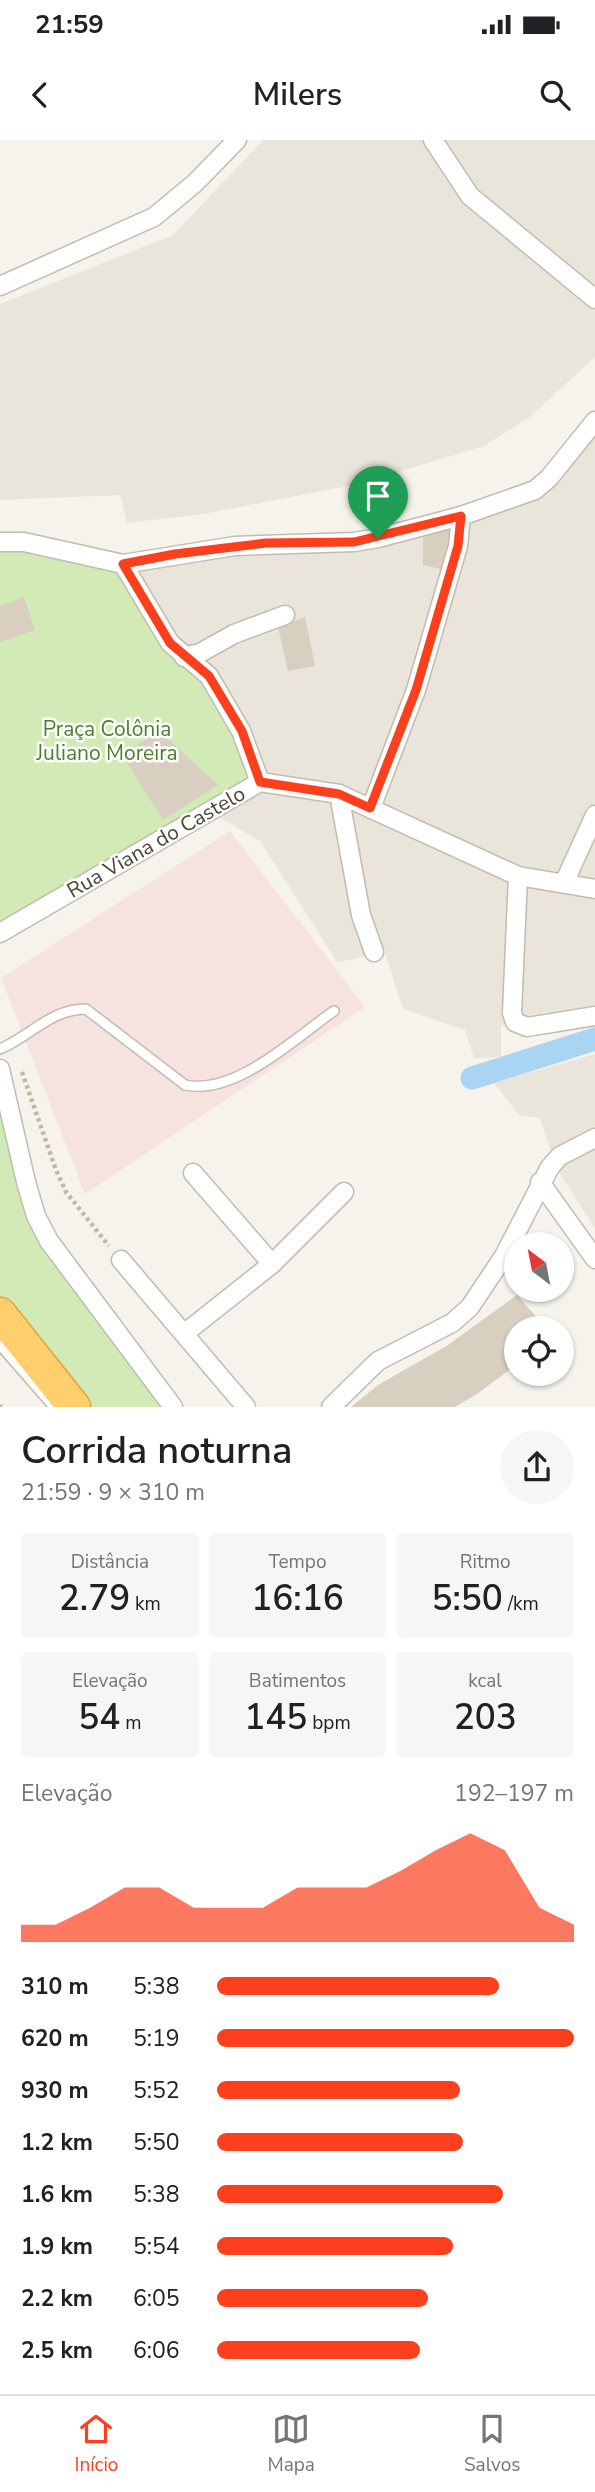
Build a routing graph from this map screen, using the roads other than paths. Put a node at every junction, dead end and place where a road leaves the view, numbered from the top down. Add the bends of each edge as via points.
1 (237, 140) edge
2 (433, 140) edge
3 (0, 286) edge
4 (595, 299) edge
5 (595, 421) edge
6 (461, 516) junction
7 (0, 542) edge
8 (123, 564) junction
9 (285, 615) dead end
10 (184, 657) junction
11 (260, 782) junction
12 (339, 794) junction
13 (370, 808) junction
14 (595, 815) edge
15 (518, 876) junction
16 (564, 883) junction
17 (595, 889) edge
18 (0, 933) edge
19 (374, 951) dead end
20 (334, 1011) dead end
21 (595, 1016) edge
22 (0, 1049) edge
23 (0, 1069) edge
24 (595, 1138) edge
25 (193, 1173) dead end
26 (540, 1182) junction
27 (344, 1192) dead end
28 (595, 1259) edge
29 (121, 1260) road end
30 (272, 1264) junction
31 (0, 1314) edge
32 (185, 1333) junction
33 (0, 1345) edge
34 (54, 1407) edge
35 (74, 1407) edge
36 (173, 1407) edge
37 (246, 1407) edge
38 (331, 1407) edge

1 - 3 street via 195,184 154,217
2 - 4 street via 470,196
5 - 6 street via 550,478 534,490
6 - 8 street via 354,542 245,545
6 - 13 street via 458,546 416,690
7 - 8 street via 24,542
8 - 10 street via 170,643
9 - 10 street
10 - 11 street via 209,676 242,731
11 - 12 street, Rua Viana do Castelo
11 - 18 street, Rua Viana do Castelo
12 - 13 street, Rua Viana do Castelo
12 - 19 street via 361,915
13 - 15 street, Rua Viana do Castelo
14 - 16 street
15 - 16 street, Rua Viana do Castelo
15 - 21 street via 515,1023 522,1027
16 - 17 street, Rua Viana do Castelo
20 - 22 lane via 241,1076 198,1088 186,1085 86,1009 58,1013
23 - 36 street via 26,1182 42,1229
24 - 26 street via 560,1156
25 - 30 street
26 - 28 street
26 - 38 street via 504,1256 470,1307 452,1323 378,1361
27 - 30 street
29 - 32 street
30 - 32 street
31 - 35 highway
32 - 37 street
33 - 34 lane

